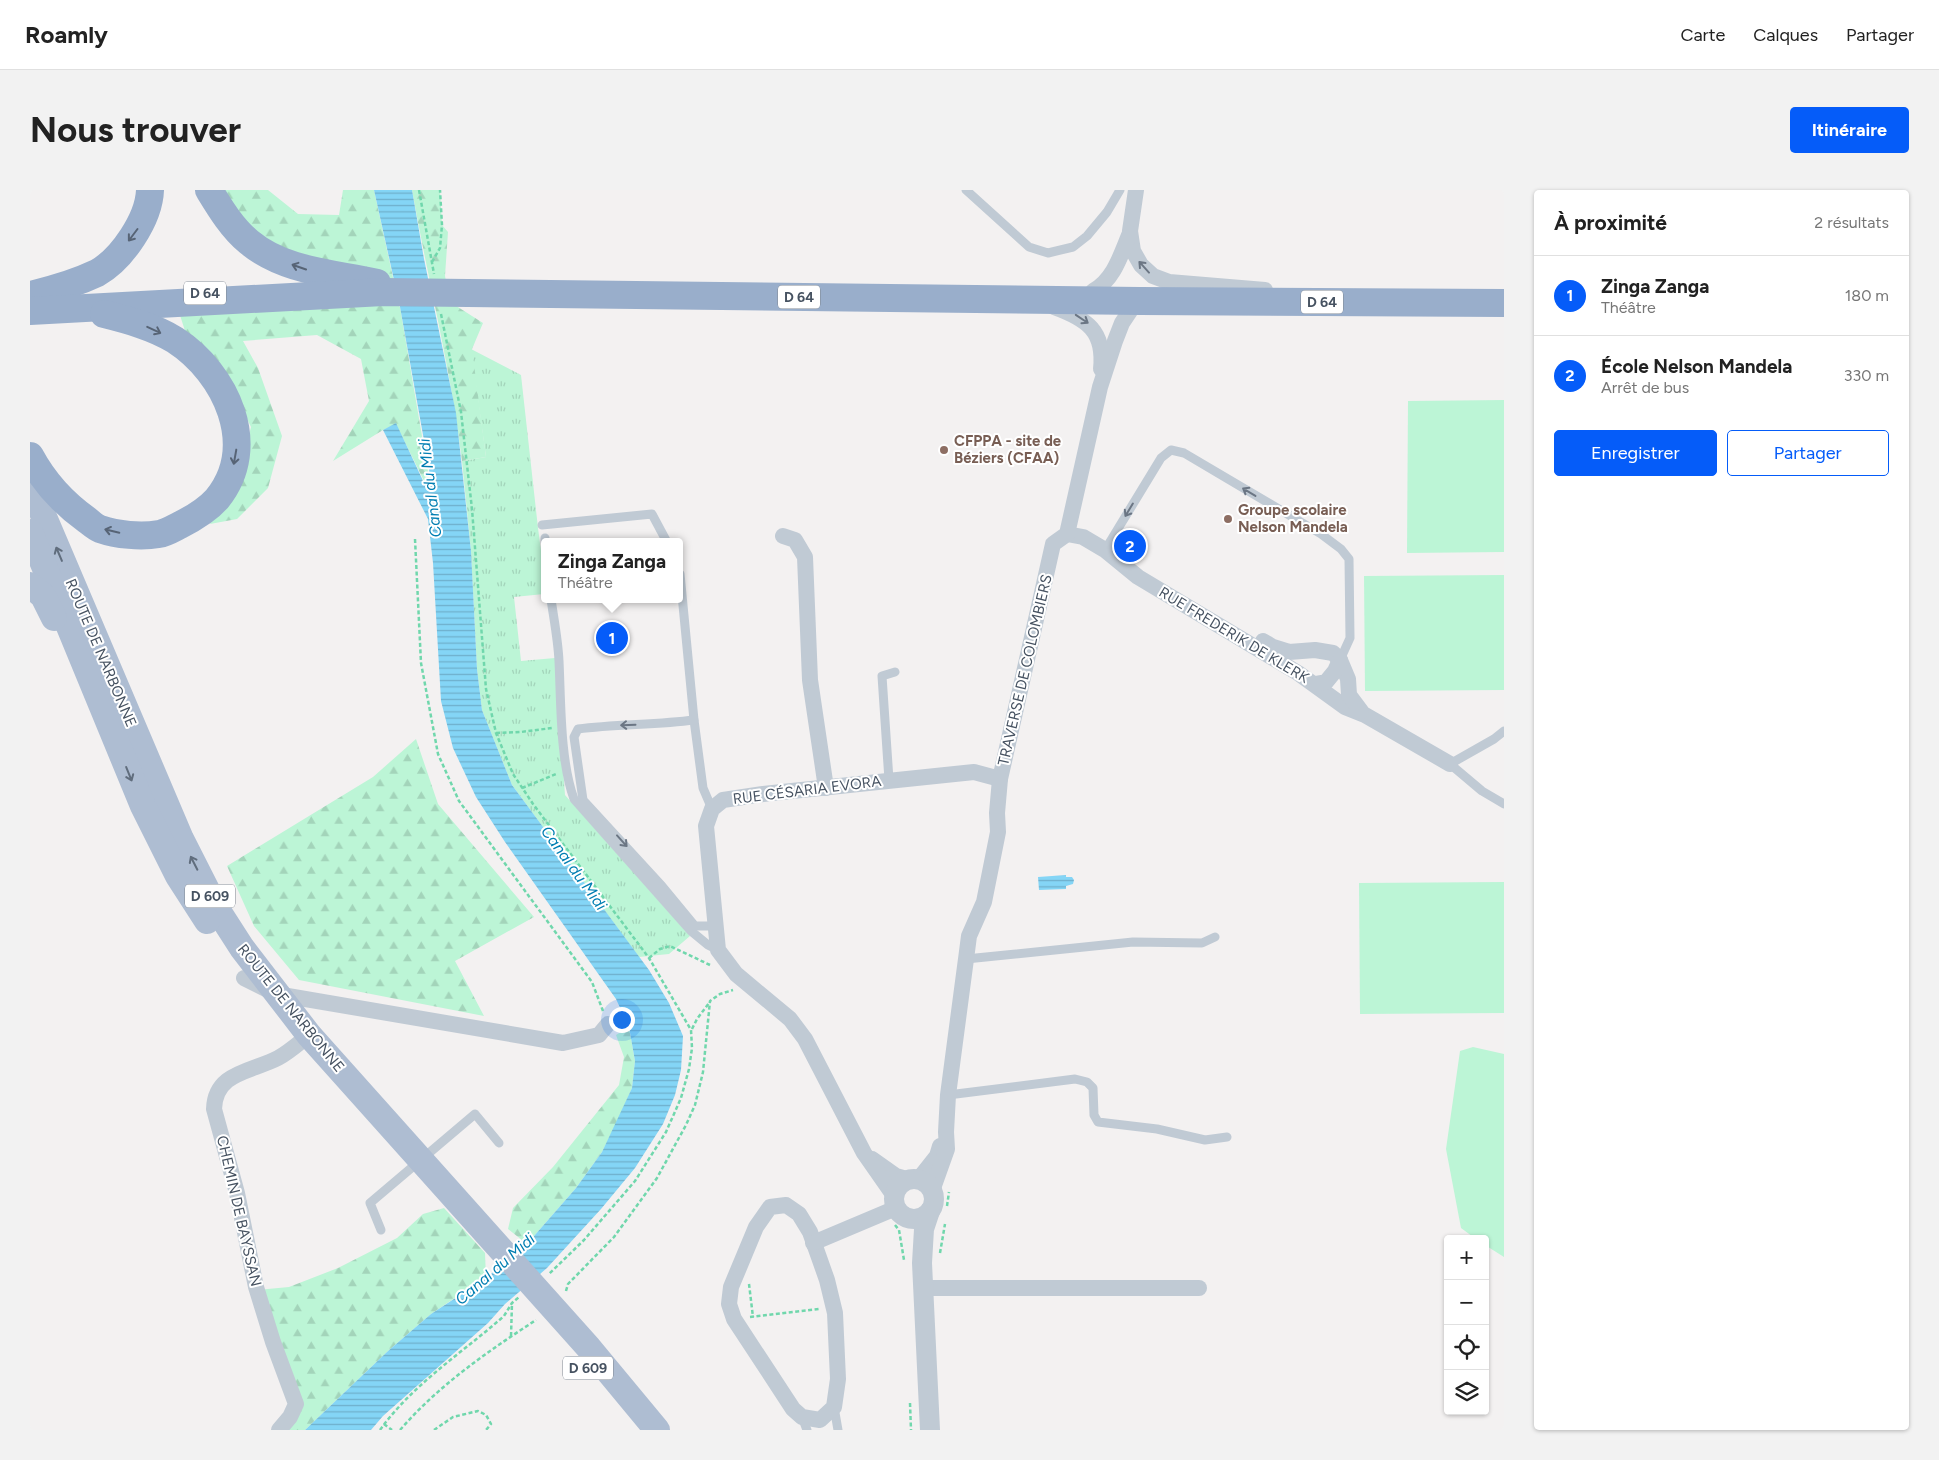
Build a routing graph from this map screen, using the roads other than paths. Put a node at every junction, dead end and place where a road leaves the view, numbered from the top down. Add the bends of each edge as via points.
1 (150, 190) edge
2 (209, 190) edge
3 (966, 190) edge
4 (1120, 190) edge
5 (1136, 190) edge
6 (1130, 231) junction
7 (382, 288) junction
8 (448, 291) junction
9 (1093, 291) junction
10 (1310, 293) junction
11 (30, 295) edge
12 (1504, 295) edge
13 (914, 299) junction
14 (1140, 301) junction
15 (30, 302) edge
16 (1504, 303) edge
17 (43, 310) edge
18 (1100, 387) junction
19 (30, 456) edge
20 (30, 484) edge
21 (542, 524) dead end
22 (30, 532) edge
23 (1067, 534) junction
24 (783, 536) dead end
25 (665, 538) edge
26 (1105, 550) junction
27 (30, 585) edge
28 (551, 603) edge
29 (683, 603) edge
30 (1340, 660) junction
31 (895, 672) dead end
32 (1315, 684) junction
33 (1365, 715) junction
34 (694, 720) junction
35 (1504, 732) edge
36 (116, 741) junction
37 (1450, 764) junction
38 (1000, 779) junction
39 (889, 780) junction
40 (826, 788) junction
41 (1504, 804) edge
42 (712, 809) junction
43 (716, 926) junction
44 (1215, 937) dead end
45 (718, 950) junction
46 (966, 959) junction
47 (244, 978) junction
48 (276, 994) junction
49 (608, 1024) road end
50 (302, 1040) junction
51 (948, 1095) junction
52 (1227, 1137) dead end
53 (499, 1144) dead end
54 (864, 1154) junction
55 (415, 1166) junction
56 (922, 1190) junction
57 (898, 1207) junction
58 (381, 1230) dead end
59 (813, 1243) junction
60 (922, 1263) junction
61 (923, 1288) junction
62 (1199, 1288) dead end
63 (539, 1303) junction
64 (834, 1407) junction
65 (804, 1424) edge
66 (279, 1430) edge
67 (639, 1430) edge
68 (657, 1430) edge
69 (838, 1430) edge
70 (930, 1430) edge

1 -> 11 highway via 150,199 139,227 119,254 98,272 53,290
7 -> 2 highway via 304,269 264,252 237,231
3 - 4 lane via 1029,247 1048,252 1073,247 1088,236
5 - 6 street
6 - 9 street via 1112,272 1102,287
10 -> 6 street via 1169,282 1153,276 1140,265 1133,251
7 - 8 highway, D 64
7 - 15 highway, D 64
7 - 17 highway, D 64
8 - 9 highway, D 64
8 - 13 highway, D 64
9 - 10 highway, D 64
10 - 12 highway, D 64
13 - 14 highway, D 64
13 -> 18 street, TRAVERSE DE COLOMBIERS via 1053,306 1075,315 1090,325 1100,342
14 - 16 highway, D 64
14 - 18 street, TRAVERSE DE COLOMBIERS via 1122,323
17 -> 19 highway via 98,312 138,323 175,340 197,358 222,387 234,416 237,442 232,472 216,499 189,521 160,534 129,535 98,528 72,510 50,487
18 - 23 street, TRAVERSE DE COLOMBIERS
48 -> 20 main road, ROUTE DE NARBONNE / D 609 via 221,914 181,839
21 - 25 lane via 652,514
22 - 36 main road, ROUTE DE NARBONNE / D 609
23 - 26 street, RUE FREDERIK DE KLERK via 1083,537
23 - 38 street, TRAVERSE DE COLOMBIERS via 1053,544
24 - 40 street via 795,540 804,557 810,680
26 - 30 street, RUE FREDERIK DE KLERK via 1139,565 1273,647 1289,652 1324,651 1333,653
30 -> 26 lane via 1350,638 1348,559 1341,549 1322,534 1184,453 1171,450 1160,458
26 - 32 street, RUE FREDERIK DE KLERK via 1138,577
27 - 36 main road via 43,596
28 - 45 lane via 568,784 574,799 691,932
29 - 34 lane
30 - 32 street via 1336,672 1326,682
30 - 33 street, RUE FREDERIK DE KLERK via 1348,679 1349,695
31 - 39 lane via 882,676
32 - 33 street, RUE FREDERIK DE KLERK via 1345,707
33 - 37 street, RUE FREDERIK DE KLERK
34 - 42 lane via 703,788
34 -> 43 lane via 578,729 574,737 583,800 695,926
35 - 37 lane
36 -> 47 main road, ROUTE DE NARBONNE / D 609 via 143,806 178,876
37 - 41 lane, RUE FREDERIK DE KLERK via 1482,791
38 - 39 street, RUE CÉSARIA EVORA via 974,772
38 - 46 street, TRAVERSE DE COLOMBIERS via 998,832 984,902 969,936
39 - 40 street, RUE CÉSARIA EVORA
40 - 42 street, RUE CÉSARIA EVORA via 724,800
42 - 43 street, RUE CÉSARIA EVORA via 706,826
43 - 45 street, RUE CÉSARIA EVORA
44 - 46 lane via 1202,943 1133,942
45 - 54 street via 736,974 790,1019 800,1032
46 - 51 street, TRAVERSE DE COLOMBIERS
47 - 48 street
47 - 50 main road, ROUTE DE NARBONNE / D 609
48 - 49 street via 562,1043 599,1035
48 - 50 main road, ROUTE DE NARBONNE / D 609
50 - 55 main road, ROUTE DE NARBONNE / D 609
50 - 66 street, CHEMIN DE BAYSSAN via 277,1058 231,1078 220,1086 214,1098 214,1109 238,1193 256,1287 296,1404
51 - 52 lane via 1075,1079 1087,1082 1093,1088 1094,1115 1098,1122 1157,1129 1205,1140
51 - 56 street, TRAVERSE DE COLOMBIERS via 946,1132
53 - 55 lane via 474,1114
54 - 56 street
54 - 57 street
55 - 58 lane via 370,1203
55 - 63 main road, ROUTE DE NARBONNE / D 609
56 - 57 street via 899,1186
56 - 57 street via 926,1215 915,1219
56 - 60 street
57 - 59 street
57 - 60 street
59 - 64 street via 833,1307 838,1379
59 - 65 street via 798,1214 786,1205 770,1207 756,1227 731,1287 729,1304 734,1319
60 - 61 street
61 - 62 street
61 - 70 street
63 - 67 main road, ROUTE DE NARBONNE / D 609
63 - 68 main road, ROUTE DE NARBONNE / D 609 via 614,1376
64 - 65 street via 820,1420
64 - 69 lane

